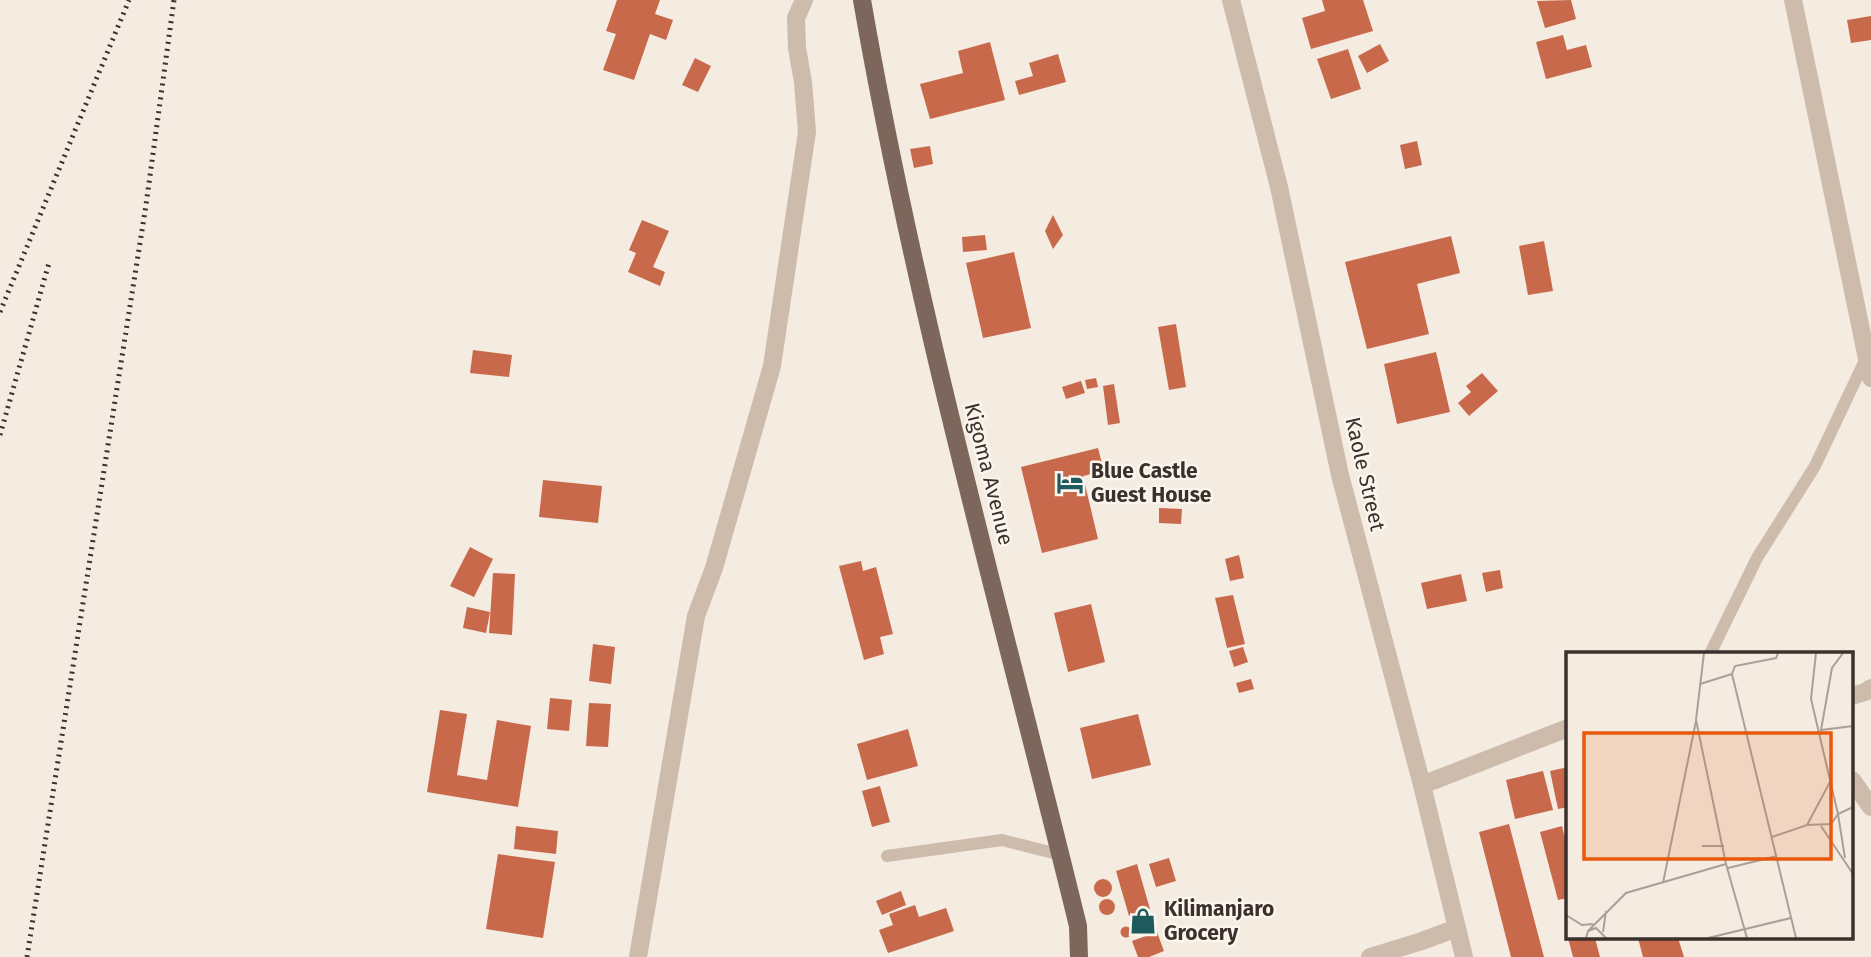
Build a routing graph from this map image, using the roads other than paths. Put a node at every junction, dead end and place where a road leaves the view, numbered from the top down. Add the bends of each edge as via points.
1 (804, 0) edge
2 (862, 0) edge
3 (1231, 0) edge
4 (1793, 0) edge
5 (1866, 357) junction
6 (1871, 378) edge
7 (1711, 652) edge
8 (1871, 688) edge
9 (1854, 695) edge
10 (1566, 729) edge
11 (1854, 783) edge
12 (1422, 785) junction
13 (1871, 807) edge
14 (1061, 855) junction
15 (887, 856) dead end
16 (1457, 928) junction
17 (638, 957) edge
18 (1079, 957) edge
19 (1370, 957) edge
20 (1464, 957) edge

1 - 17 street via 796,18 807,132 772,366 696,616
2 - 14 main road, Kigoma Avenue via 962,467
3 - 12 street, Kaole Street via 1279,187 1340,475
4 - 5 street
5 - 6 street
5 - 7 lane via 1815,466 1757,558
8 - 9 street
10 - 12 street
11 - 13 street
12 - 16 street, Kaole Street
14 - 15 lane via 1002,840
14 - 18 main road, Kigoma Avenue via 1078,926
16 - 19 street
16 - 20 street, Kaole Street

